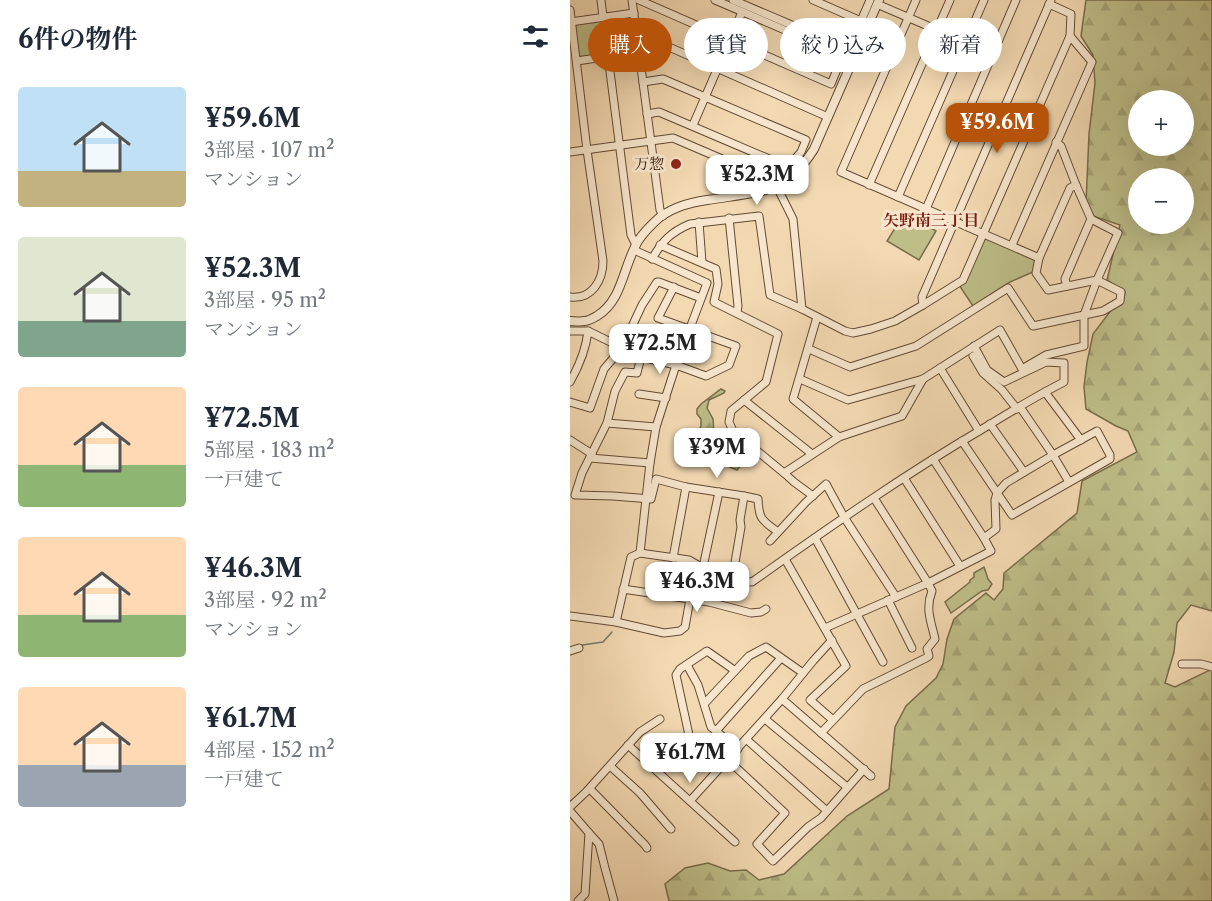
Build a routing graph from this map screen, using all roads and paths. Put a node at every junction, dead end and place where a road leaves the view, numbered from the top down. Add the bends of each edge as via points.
1 (601, 0) edge
2 (632, 0) edge
3 (639, 0) edge
4 (715, 0) edge
5 (733, 0) edge
6 (813, 0) edge
7 (916, 0) edge
8 (950, 0) edge
9 (984, 0) edge
10 (1016, 0) edge
11 (875, 1) edge
12 (1050, 2) edge
13 (745, 6) edge
14 (570, 10) edge
15 (634, 13) junction
16 (603, 17) junction
17 (909, 17) junction
18 (635, 18) edge
19 (868, 18) edge
20 (942, 18) edge
21 (976, 18) edge
22 (684, 20) edge
23 (780, 21) edge
24 (918, 21) edge
25 (571, 22) edge
26 (1002, 33) edge
27 (1070, 36) junction
28 (768, 57) edge
29 (588, 59) edge
30 (577, 61) junction
31 (610, 72) edge
32 (642, 72) edge
33 (716, 72) edge
34 (724, 72) edge
35 (847, 72) edge
36 (919, 72) edge
37 (953, 72) edge
38 (985, 72) edge
39 (643, 82) junction
40 (705, 98) junction
41 (1005, 106) junction
42 (647, 114) junction
43 (828, 117) junction
44 (1033, 119) junction
45 (693, 125) junction
46 (651, 141) junction
47 (1056, 142) junction
48 (620, 145) junction
49 (587, 150) junction
50 (570, 152) edge
51 (869, 185) junction
52 (1076, 185) junction
53 (777, 187) junction
54 (728, 197) junction
55 (898, 197) junction
56 (926, 209) junction
57 (663, 216) junction
58 (729, 218) junction
59 (1091, 219) junction
60 (955, 221) junction
61 (699, 222) junction
62 (983, 234) junction
63 (660, 245) junction
64 (1012, 245) junction
65 (635, 248) junction
66 (1040, 258) junction
67 (652, 259) junction
68 (702, 262) junction
69 (1097, 280) junction
70 (1067, 286) junction
71 (674, 287) junction
72 (570, 297) edge
73 (701, 298) junction
74 (923, 305) junction
75 (802, 309) junction
76 (737, 313) junction
77 (1084, 315) junction
78 (817, 317) junction
79 (570, 321) edge
80 (690, 330) junction
81 (570, 331) edge
82 (588, 331) junction
83 (974, 346) junction
84 (622, 348) junction
85 (809, 349) junction
86 (973, 356) dead end
87 (641, 357) junction
88 (676, 365) junction
89 (940, 368) junction
90 (800, 379) junction
91 (923, 379) junction
92 (570, 382) edge
93 (1045, 392) junction
94 (639, 394) dead end
95 (666, 398) junction
96 (744, 400) junction
97 (570, 402) edge
98 (1018, 408) junction
99 (607, 423) junction
100 (990, 424) junction
101 (656, 427) junction
102 (979, 431) junction
103 (839, 437) junction
104 (570, 440) edge
105 (1081, 440) junction
106 (962, 441) junction
107 (812, 454) junction
108 (1053, 455) junction
109 (591, 456) junction
110 (933, 459) junction
111 (650, 463) junction
112 (1024, 472) junction
113 (784, 473) junction
114 (904, 478) junction
115 (1069, 483) junction
116 (686, 487) junction
117 (719, 492) junction
118 (573, 493) edge
119 (997, 493) junction
120 (744, 496) junction
121 (813, 496) junction
122 (874, 498) junction
123 (646, 499) junction
124 (844, 517) junction
125 (778, 532) junction
126 (814, 538) junction
127 (984, 538) junction
128 (770, 541) dead end
129 (640, 553) junction
130 (673, 558) junction
131 (785, 559) junction
132 (960, 566) junction
133 (703, 567) junction
134 (732, 580) junction
135 (928, 583) junction
136 (623, 589) junction
137 (896, 597) junction
138 (690, 599) junction
139 (888, 600) junction
140 (766, 609) dead end
141 (857, 614) junction
142 (570, 616) edge
143 (616, 622) junction
144 (825, 628) junction
145 (832, 640) junction
146 (579, 648) dead end
147 (912, 648) dead end
148 (570, 651) edge
149 (782, 658) junction
150 (883, 662) dead end
151 (1182, 664) dead end
152 (687, 665) junction
153 (1212, 667) edge
154 (734, 670) junction
155 (803, 673) junction
156 (782, 699) junction
157 (705, 703) junction
158 (660, 719) dead end
159 (765, 719) junction
160 (833, 720) junction
161 (716, 731) junction
162 (821, 733) junction
163 (746, 739) junction
164 (628, 745) junction
165 (738, 749) junction
166 (728, 760) junction
167 (610, 766) junction
168 (864, 769) junction
169 (657, 770) junction
170 (871, 776) dead end
171 (848, 787) junction
172 (590, 789) junction
173 (690, 801) junction
174 (570, 809) edge
175 (827, 811) junction
176 (671, 829) dead end
177 (589, 833) junction
178 (735, 842) dead end
179 (647, 848) dead end
180 (578, 901) edge
181 (614, 901) edge

1 - 16 street
2 - 15 street
3 - 22 street
4 - 13 street
5 - 13 street
6 - 11 street via 861,21
7 - 17 street
8 - 20 street
9 - 21 street
10 - 26 street
11 - 17 street
11 - 19 street
12 - 27 street via 1071,14
12 - 41 street
13 - 23 street
13 - 28 street via 843,56 831,84
14 - 25 street
15 - 16 street
15 - 18 street
16 - 25 street
17 - 24 street
17 - 51 street via 841,172
25 - 30 street
27 - 44 street
27 - 47 street via 1092,62
29 - 30 street
30 - 49 street
31 - 48 street
32 - 39 street
33 - 40 street
34 - 43 street
35 - 43 street
36 - 51 street
37 - 55 street
38 - 56 street
39 - 40 street via 663,79
39 - 42 street
40 - 45 street
40 - 45 street via 806,140 801,152 788,167
41 - 44 street
41 - 60 street
42 - 45 street via 659,112
42 - 46 street
43 - 53 street via 807,162
44 - 62 street
46 - 48 street
46 - 54 street via 673,138 722,159
46 - 57 street
47 - 52 street
47 - 64 street
48 - 49 street
48 - 65 street
49 - 50 street
49 - 72 street via 603,268 594,290 582,297
51 - 55 street
52 - 59 street
52 - 66 street via 1070,188
53 - 54 street
53 - 75 street via 793,219
54 - 57 street via 685,204
55 - 56 street
56 - 60 street
57 - 65 street via 652,224
58 - 61 street
58 - 75 street via 759,216 770,295
58 - 76 street
59 - 69 street via 1118,233
59 - 70 street via 1065,279
60 - 62 street
60 - 74 street via 922,297
61 - 63 street via 683,227
61 - 68 street
62 - 64 street
62 - 74 street via 963,280
63 - 67 street
63 - 68 street
64 - 66 street
65 - 67 street
65 - 79 street via 610,305 589,320
66 - 70 street via 1036,273 1048,290
67 - 73 street via 707,283
68 - 76 street via 716,269 714,302
69 - 70 street
69 - 77 street
69 - 77 street via 1121,292 1120,301 1103,311
71 - 73 street
71 - 80 street via 658,318
71 - 84 street via 657,282
73 - 80 street
74 - 78 street via 895,321 853,333
75 - 78 street
76 - 96 street via 778,334 766,382
77 - 83 street via 1084,346 1046,355 1022,369 1000,330
77 - 85 street via 1033,326 1008,288 916,346 850,368
78 - 85 street
80 - 88 street
80 - 88 street via 736,346 729,364 706,376
81 - 82 street
82 - 84 street
82 - 92 street via 581,361
83 - 89 street
83 - 93 street via 987,370 1004,382 1046,362 1064,363 1064,382
84 - 87 street
84 - 97 street via 604,369 590,408
85 - 90 street
86 - 98 street via 983,373
87 - 88 street
87 - 99 street via 637,373 625,372
88 - 95 street
89 - 91 street
89 - 102 street
90 - 91 street via 848,400
90 - 103 street via 793,399
91 - 103 street via 903,416
93 - 98 street
93 - 105 street
94 - 95 street
95 - 101 street
96 - 107 street
96 - 113 street via 731,411 729,422 733,431
98 - 100 street
98 - 108 street
99 - 101 street
99 - 109 street
100 - 102 street
100 - 112 street
101 - 111 street
102 - 106 street
103 - 107 street
104 - 109 street
105 - 108 street
105 - 115 street via 1097,431 1110,459
106 - 110 street
106 - 119 street
107 - 113 street
108 - 112 street
108 - 115 street
109 - 111 street
109 - 118 street
110 - 114 street
110 - 127 street
111 - 123 street
112 - 119 street
113 - 121 street
114 - 122 street
114 - 132 street
115 - 119 street via 1012,515
116 - 117 street
116 - 123 street via 656,479 651,499
116 - 130 street
117 - 120 street
117 - 133 street
118 - 123 street
119 - 127 street via 996,529
120 - 125 street via 758,499 759,514
120 - 134 street
121 - 124 street via 826,484
121 - 125 street
122 - 124 street
122 - 135 street
123 - 129 street
124 - 126 street
124 - 137 street
125 - 128 street
126 - 131 street
126 - 141 street
127 - 132 street via 991,551
129 - 130 street
129 - 136 street via 631,557
130 - 133 street
131 - 134 street via 752,582
131 - 144 street
132 - 135 street
133 - 134 street
135 - 137 street
135 - 160 street via 932,591 928,611 935,639 927,649 929,656 863,689
136 - 138 street
136 - 143 street
137 - 139 street
138 - 140 street via 751,613
138 - 143 street via 685,627 680,631 664,633
139 - 141 street
139 - 147 street
141 - 144 street
141 - 150 street
142 - 143 street
144 - 145 street
145 - 155 street
145 - 160 street via 846,666 810,700
146 - 148 street
149 - 154 street via 766,647
149 - 155 street
149 - 161 street
151 - 153 street
152 - 154 street via 707,651
152 - 157 street
152 - 169 street via 676,675 689,735
154 - 157 street
155 - 156 street
156 - 159 street
156 - 162 street
157 - 161 street via 711,727
158 - 164 street
159 - 163 street
159 - 171 street
160 - 162 street
161 - 165 street
162 - 168 street
163 - 165 street
163 - 175 street
164 - 167 street
164 - 169 street
165 - 166 street
166 - 173 street
166 - 175 street via 785,813 757,844 773,861
167 - 172 street
167 - 176 street
168 - 170 street
168 - 171 street
169 - 173 street
171 - 175 street
172 - 174 street
172 - 179 street
173 - 178 street
174 - 177 street
177 - 180 street via 585,894
177 - 181 street via 599,844

